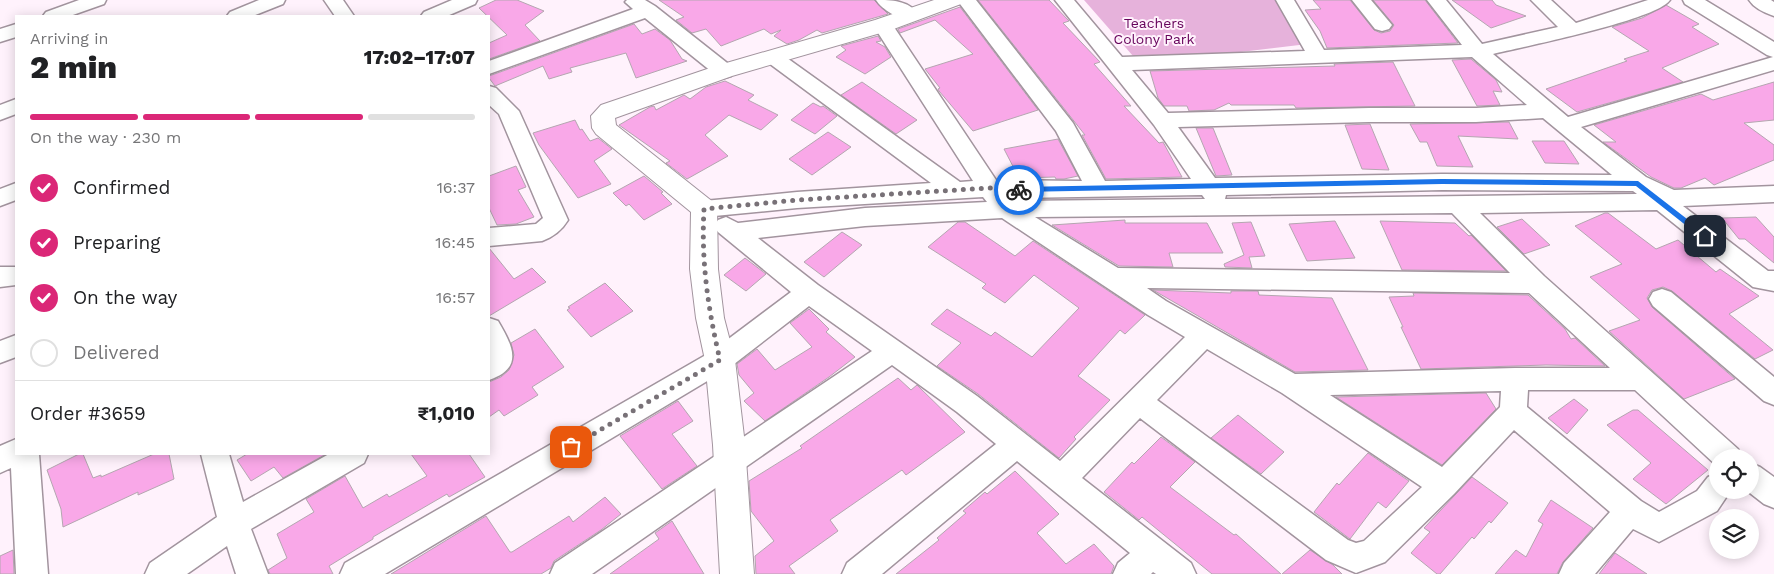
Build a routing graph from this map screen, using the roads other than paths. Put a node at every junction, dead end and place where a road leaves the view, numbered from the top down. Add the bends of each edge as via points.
1 (97, 0) edge
2 (276, 0) edge
3 (333, 0) edge
4 (468, 0) edge
5 (885, 0) edge
6 (954, 0) edge
7 (966, 0) edge
8 (1064, 0) edge
9 (1285, 0) edge
10 (1360, 0) edge
11 (1436, 0) edge
12 (1540, 0) edge
13 (1662, 0) edge
14 (1692, 0) edge
15 (1758, 0) edge
16 (640, 5) edge
17 (1774, 10) edge
18 (56, 15) edge
19 (239, 15) edge
20 (343, 15) edge
21 (433, 15) edge
22 (909, 15) junction
23 (883, 25) junction
24 (1382, 25) dead end
25 (15, 30) edge
26 (1573, 30) junction
27 (0, 36) edge
28 (1476, 51) junction
29 (1774, 52) edge
30 (1317, 55) junction
31 (773, 57) junction
32 (1774, 63) edge
33 (1117, 64) junction
34 (490, 68) edge
35 (724, 71) junction
36 (490, 94) edge
37 (15, 106) edge
38 (0, 113) edge
39 (1556, 118) junction
40 (1162, 120) junction
41 (1638, 183) junction
42 (1207, 187) junction
43 (989, 188) junction
44 (1098, 189) junction
45 (956, 190) junction
46 (15, 192) edge
47 (1774, 194) edge
48 (839, 197) junction
49 (0, 200) edge
50 (1667, 200) junction
51 (15, 203) edge
52 (1458, 206) junction
53 (1006, 208) junction
54 (1224, 208) junction
55 (704, 209) junction
56 (864, 217) junction
57 (733, 232) junction
58 (490, 237) edge
59 (15, 276) edge
60 (0, 277) edge
61 (1114, 278) junction
62 (1535, 283) junction
63 (1770, 283) edge
64 (809, 292) junction
65 (1662, 299) dead end
66 (490, 330) edge
67 (1204, 335) junction
68 (15, 346) edge
69 (892, 351) junction
70 (0, 352) edge
71 (720, 360) junction
72 (490, 368) edge
73 (1515, 379) junction
74 (1642, 379) junction
75 (1292, 385) junction
76 (1774, 394) edge
77 (1139, 402) junction
78 (1512, 412) junction
79 (1016, 444) junction
80 (1718, 449) edge
81 (15, 452) edge
82 (25, 455) edge
83 (215, 455) edge
84 (352, 455) edge
85 (0, 460) edge
86 (730, 464) junction
87 (1062, 480) junction
88 (1759, 483) edge
89 (1444, 485) junction
90 (1774, 495) edge
91 (1709, 497) edge
92 (1630, 511) junction
93 (234, 523) junction
94 (1152, 552) junction
95 (32, 574) edge
96 (161, 574) edge
97 (252, 574) edge
98 (356, 574) edge
99 (566, 574) edge
100 (737, 574) edge
101 (858, 574) edge
102 (1129, 574) edge
103 (1180, 574) edge
104 (1575, 574) edge

1 - 18 street
2 - 19 street
3 - 20 street
4 - 21 street
5 - 22 street
6 - 22 street
7 - 44 street via 1065,128
8 - 33 street
9 - 30 street
10 - 24 street
11 - 28 street
12 - 26 street
13 - 26 street
14 - 29 street
15 - 17 street
16 - 34 street
16 - 35 street
22 - 23 street
23 - 31 street
23 - 43 street
25 - 27 street
26 - 28 street
28 - 30 street
28 - 39 street
30 - 33 street
31 - 35 street
31 - 45 street
32 - 39 street via 1729,78
33 - 40 street
35 - 55 street via 609,110 602,122 604,128
36 - 58 street via 508,111 556,220 542,232
37 - 38 street
39 - 40 street via 1476,114
39 - 41 street
40 - 42 street
41 - 42 street via 1442,182
41 - 50 street
42 - 44 street
42 - 54 street
43 - 44 street
43 - 45 street
43 - 53 street
45 - 48 street
46 - 49 street
47 - 50 street
48 - 55 street
48 - 56 street
49 - 51 street
50 - 52 street
50 - 63 street
52 - 54 street
52 - 62 street
53 - 54 street
53 - 56 street
53 - 61 street via 1026,224
55 - 57 street
55 - 71 street via 704,268 710,318
56 - 57 street
57 - 64 street
59 - 60 street
61 - 62 street
61 - 67 street
62 - 74 street
64 - 69 street
64 - 71 street
65 - 76 street
66 - 72 street via 501,356
67 - 75 street
67 - 77 street
68 - 70 street
69 - 79 street via 967,404
69 - 86 street
71 - 86 street
71 - 98 street
73 - 74 street
73 - 75 street
73 - 78 street
74 - 80 street
75 - 89 street
77 - 87 street
77 - 89 street via 1336,550 1356,558 1374,552
78 - 89 street
78 - 92 street
79 - 87 street
79 - 101 street
81 - 85 street
82 - 95 street
83 - 93 street
84 - 93 street
86 - 99 street
86 - 100 street
87 - 94 street
88 - 90 street
91 - 92 street via 1659,528
92 - 104 street
93 - 96 street
93 - 97 street
94 - 102 street
94 - 103 street

